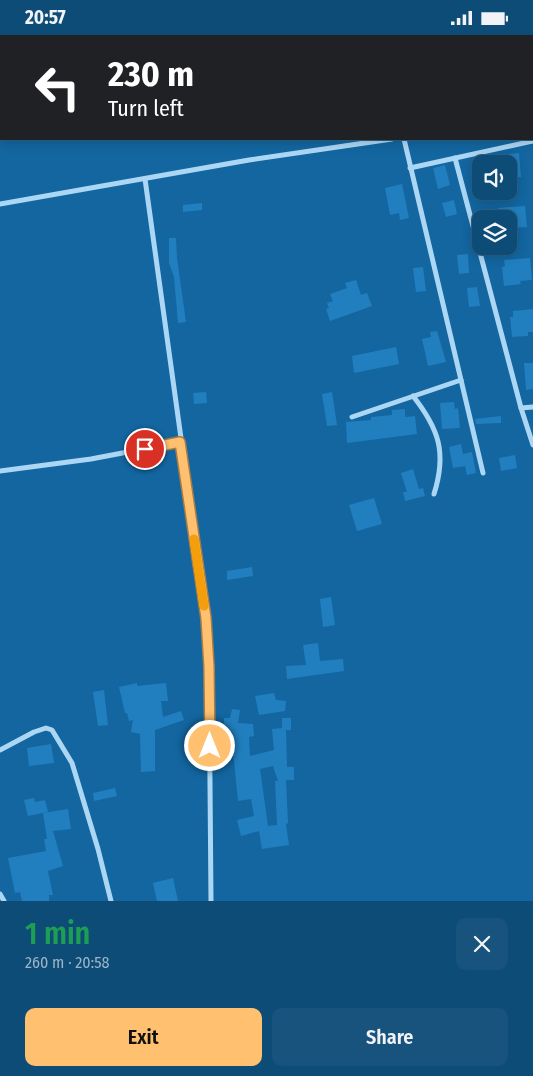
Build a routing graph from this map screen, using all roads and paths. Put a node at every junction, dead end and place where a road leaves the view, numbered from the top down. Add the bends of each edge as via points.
1 (385, 140) edge
2 (404, 140) edge
3 (533, 141) edge
4 (455, 158) junction
5 (410, 168) junction
6 (145, 179) junction
7 (0, 204) edge
8 (461, 380) junction
9 (413, 396) junction
10 (533, 407) edge
11 (521, 408) junction
12 (352, 417) dead end
13 (180, 442) junction
14 (533, 445) edge
15 (0, 471) edge
16 (483, 473) dead end
17 (434, 494) dead end
18 (0, 750) edge
19 (0, 894) edge
20 (4, 901) edge
21 (112, 901) edge
22 (210, 901) edge

1 - 6 street
2 - 5 street
3 - 4 street
4 - 5 street
4 - 11 street
5 - 8 street
6 - 7 street
6 - 13 street
8 - 9 street
8 - 16 street
9 - 12 street
9 - 17 street via 429,417 438,441 440,476
10 - 11 street
11 - 14 street
13 - 15 street via 92,459
13 - 22 street via 209,657
18 - 21 street via 34,732 46,728 52,730 72,763
19 - 20 street

